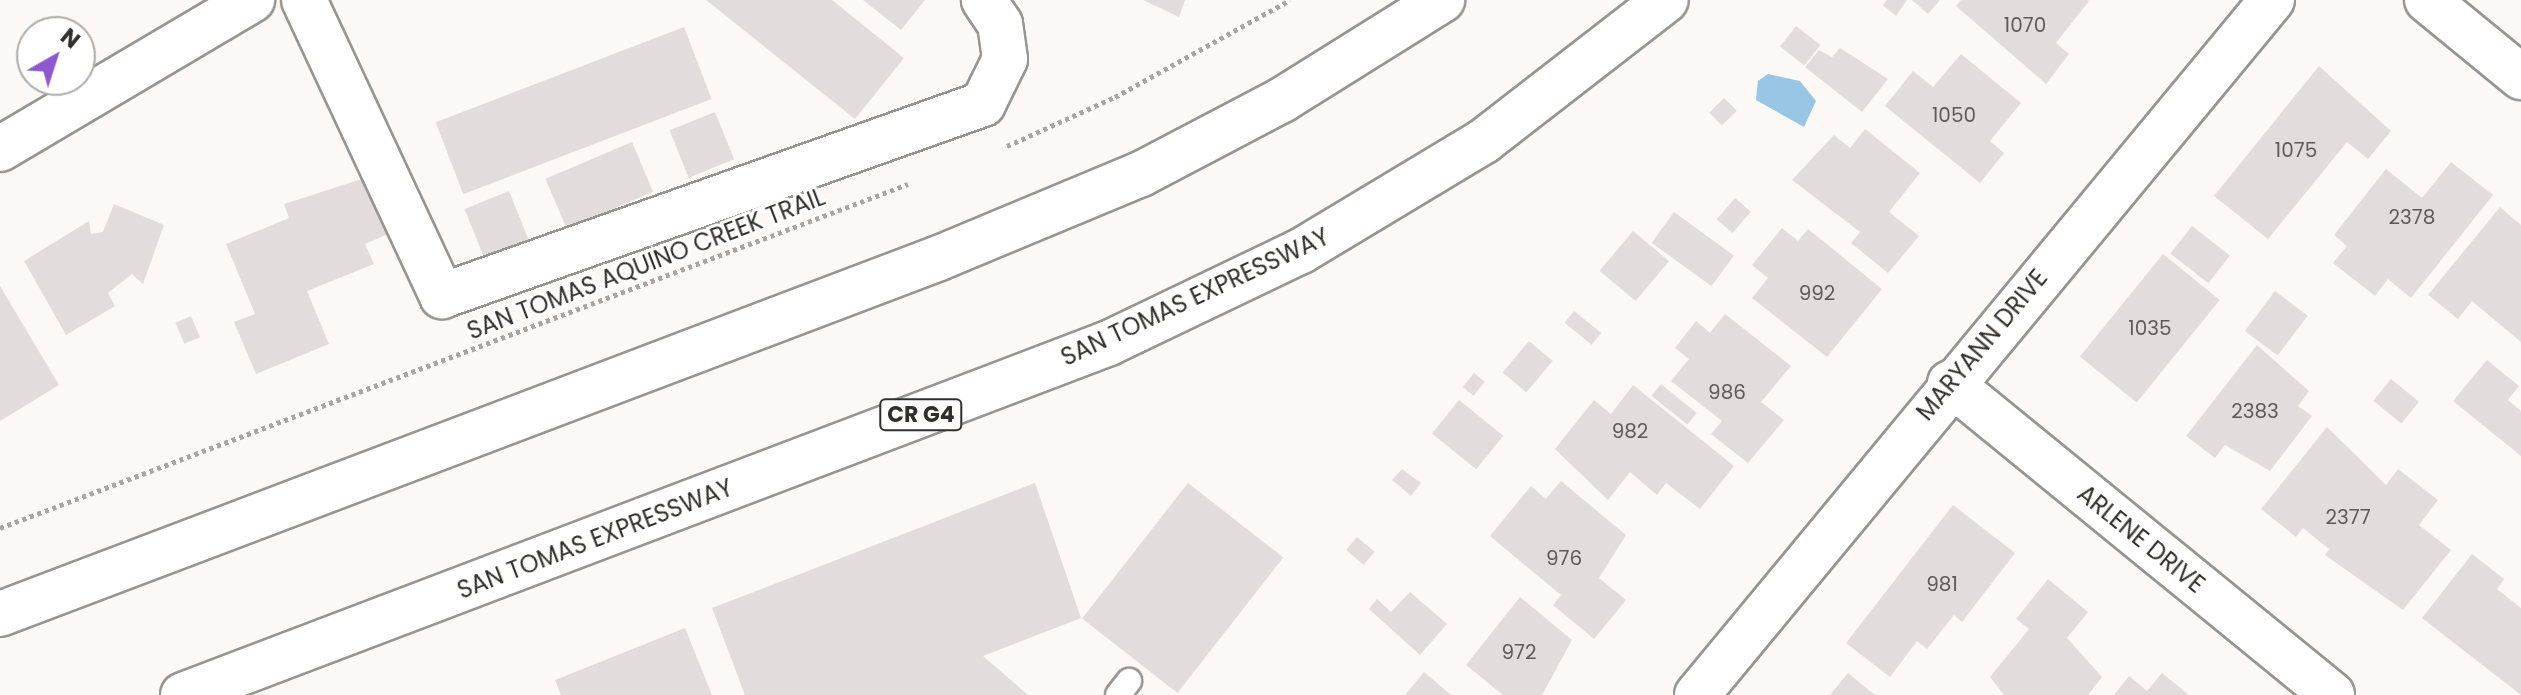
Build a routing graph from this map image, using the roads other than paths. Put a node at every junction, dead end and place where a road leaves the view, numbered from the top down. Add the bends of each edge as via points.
1 (252, 0) edge
2 (304, 0) edge
3 (984, 0) edge
4 (1442, 0) edge
5 (1666, 0) edge
6 (2272, 0) edge
7 (2427, 0) edge
8 (2521, 77) edge
9 (0, 149) edge
10 (1950, 383) junction
11 (0, 614) edge
12 (183, 695) edge
13 (1697, 695) edge
14 (2332, 695) edge

1 - 9 main road
2 - 3 main road via 442,296 983,104 1005,49
4 - 11 main road via 1282,100 1141,174 939,258
5 - 12 main road, SAN TOMAS EXPRESSWAY / CR G4 via 1484,141 1301,251 1109,343
6 - 10 main road, MARYANN DRIVE
7 - 8 main road
10 - 13 main road, MARYANN DRIVE
10 - 14 main road, ARLENE DRIVE

